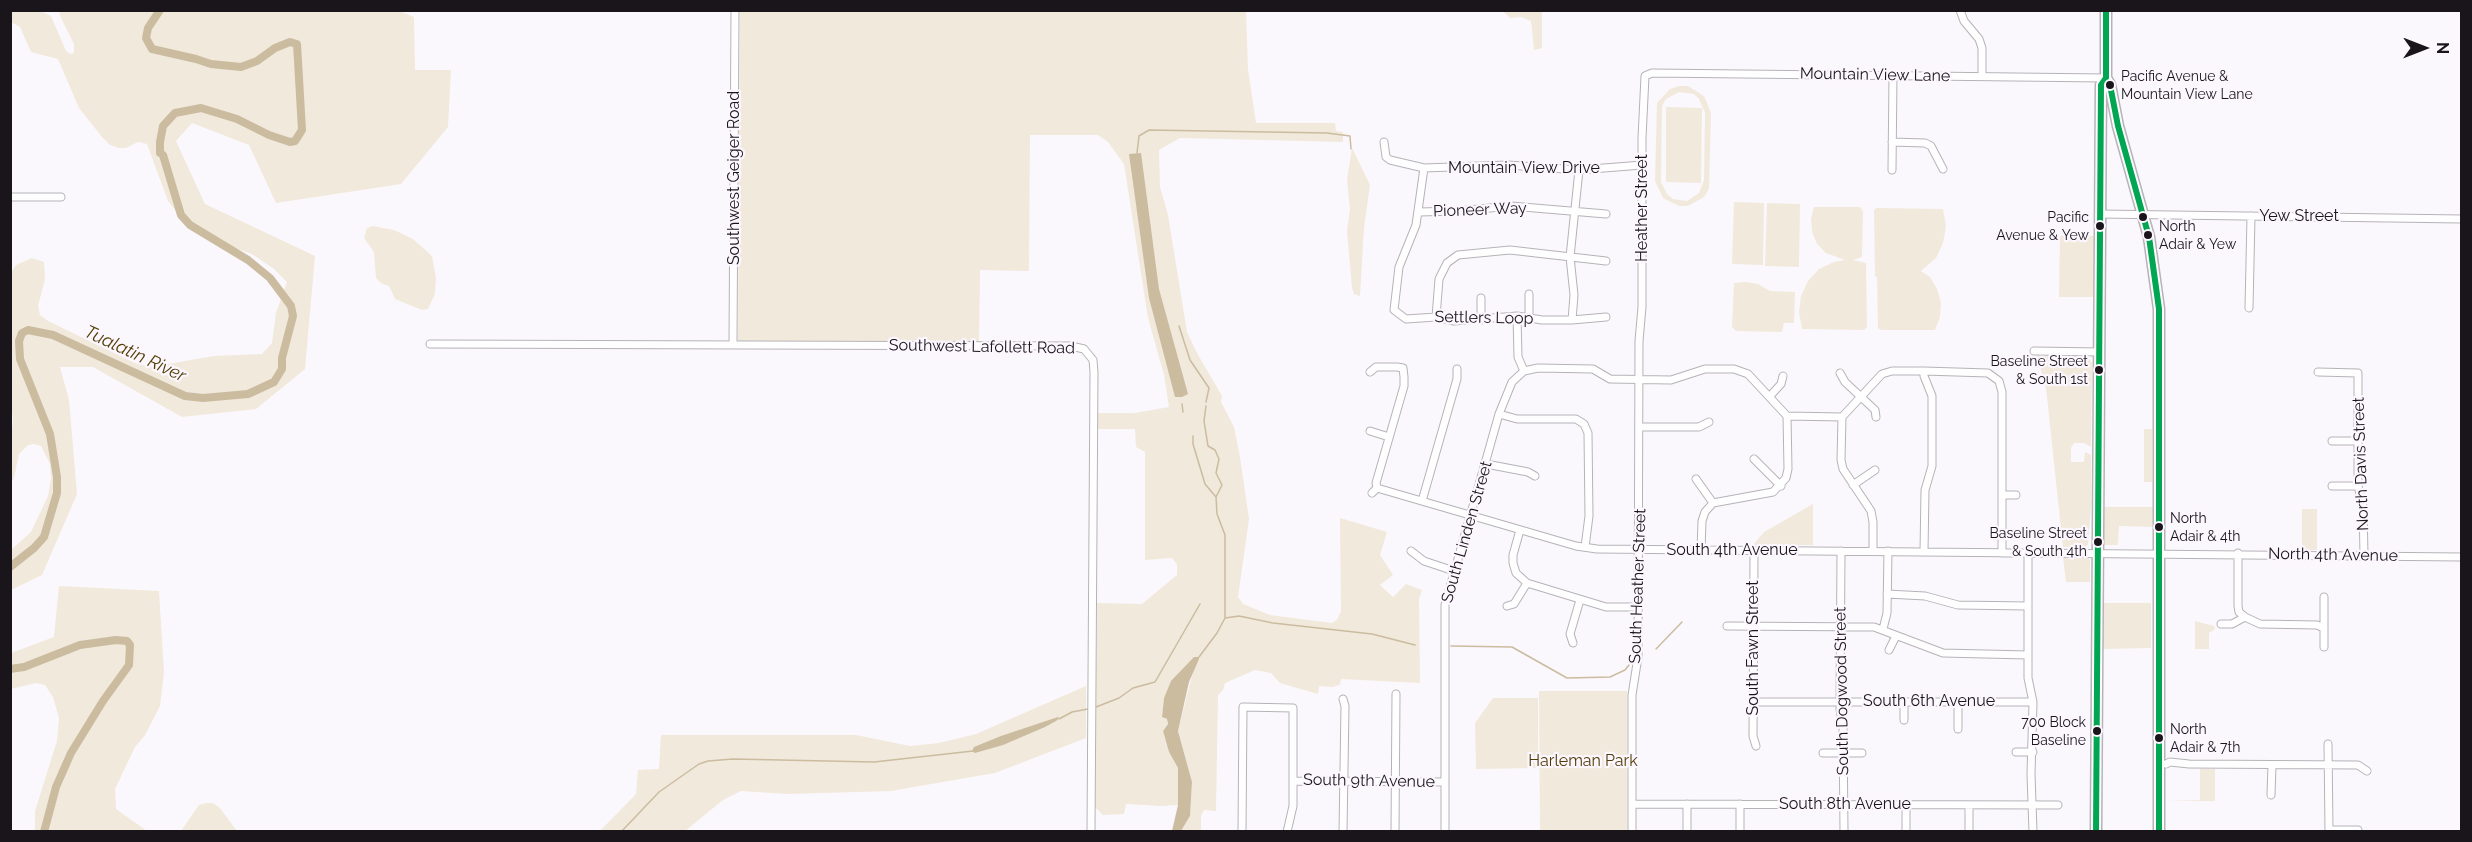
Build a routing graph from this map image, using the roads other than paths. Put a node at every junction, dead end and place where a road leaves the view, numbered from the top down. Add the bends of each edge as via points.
1 (735, 10) edge
2 (1960, 10) edge
3 (2106, 10) edge
4 (1893, 75) junction
5 (1645, 76) joint
6 (1982, 76) junction
7 (2106, 78) junction
8 (1384, 142) dead end
9 (1892, 142) junction
10 (1642, 165) junction
11 (1424, 168) junction
12 (1943, 169) dead end
13 (1579, 170) junction
14 (1892, 170) dead end
15 (10, 197) edge
16 (61, 197) dead end
17 (1419, 212) junction
18 (1576, 213) junction
19 (1606, 214) dead end
20 (2100, 214) junction
21 (2143, 214) junction
22 (2251, 216) junction
23 (2462, 219) edge
24 (1570, 257) junction
25 (1606, 261) dead end
26 (1529, 294) dead end
27 (1481, 298) dead end
28 (2249, 308) dead end
29 (1517, 316) junction
30 (1606, 316) dead end
31 (1529, 317) junction
32 (1436, 318) junction
33 (1481, 320) junction
34 (1572, 320) junction
35 (1639, 341) joint
36 (430, 344) dead end
37 (733, 345) junction
38 (2034, 351) dead end
39 (2099, 352) junction
40 (1457, 369) dead end
41 (1524, 371) junction
42 (1924, 371) junction
43 (1370, 372) dead end
44 (2318, 372) dead end
45 (1840, 374) dead end
46 (1783, 376) dead end
47 (1640, 379) junction
48 (1770, 396) junction
49 (1860, 396) junction
50 (1499, 414) junction
51 (1787, 416) junction
52 (1842, 417) junction
53 (1876, 417) dead end
54 (1709, 422) dead end
55 (1640, 427) junction
56 (1370, 431) dead end
57 (1389, 436) junction
58 (2332, 441) dead end
59 (2358, 441) junction
60 (1754, 459) dead end
61 (1486, 464) junction
62 (1875, 470) dead end
63 (1535, 476) dead end
64 (1696, 479) dead end
65 (1853, 485) junction
66 (1781, 486) junction
67 (2332, 486) dead end
68 (2358, 486) junction
69 (2002, 495) junction
70 (2016, 495) dead end
71 (1422, 501) junction
72 (1713, 503) junction
73 (1471, 515) junction
74 (1520, 530) junction
75 (1585, 547) junction
76 (1639, 550) junction
77 (1701, 550) junction
78 (1754, 550) junction
79 (1411, 551) dead end
80 (1841, 551) junction
81 (1873, 551) junction
82 (1888, 551) junction
83 (1924, 552) junction
84 (2002, 553) junction
85 (2028, 553) junction
86 (2096, 553) junction
87 (2160, 553) junction
88 (2238, 553) junction
89 (2364, 555) junction
90 (2462, 557) edge
91 (1454, 571) junction
92 (1527, 583) junction
93 (1887, 594) junction
94 (2324, 597) dead end
95 (1580, 600) junction
96 (1507, 606) dead end
97 (2028, 606) junction
98 (1638, 607) junction
99 (2245, 617) junction
100 (2221, 624) dead end
101 (1727, 626) dead end
102 (1753, 626) junction
103 (1840, 627) junction
104 (2324, 628) junction
105 (1883, 629) junction
106 (1896, 636) junction
107 (1572, 643) dead end
108 (2324, 647) dead end
109 (1889, 650) dead end
110 (2028, 655) junction
111 (1396, 694) dead end
112 (1343, 699) dead end
113 (1840, 701) junction
114 (1904, 701) junction
115 (1958, 701) junction
116 (1753, 702) junction
117 (2033, 702) junction
118 (1904, 720) dead end
119 (1958, 729) dead end
120 (2328, 744) dead end
121 (1756, 746) dead end
122 (2016, 752) dead end
123 (2033, 752) junction
124 (1823, 753) dead end
125 (1843, 753) junction
126 (1862, 753) dead end
127 (2162, 764) junction
128 (2272, 765) junction
129 (2328, 765) junction
130 (2367, 771) dead end
131 (1293, 781) junction
132 (1343, 781) junction
133 (1395, 782) junction
134 (1445, 782) junction
135 (2271, 795) dead end
136 (1632, 804) junction
137 (1688, 804) junction
138 (1740, 804) junction
139 (1845, 804) junction
140 (1906, 804) junction
141 (1970, 805) junction
142 (2033, 805) junction
143 (2058, 805) dead end
144 (2358, 830) dead end
145 (1091, 831) edge
146 (1242, 831) edge
147 (1287, 831) edge
148 (1343, 831) edge
149 (1395, 831) edge
150 (1445, 831) edge
151 (1632, 831) edge
152 (1687, 831) edge
153 (1740, 831) edge
154 (1844, 831) edge
155 (1906, 831) edge
156 (1969, 831) edge
157 (2033, 831) edge
158 (2096, 831) edge
159 (2159, 831) edge
160 (2329, 831) edge

1 - 37 street, Southwest Geiger Road
2 - 6 street via 1979,39
3 - 7 highway
4 - 5 street, Mountain View Lane
4 - 6 street, Mountain View Lane
4 - 9 street
5 - 10 street, Heather Street
6 - 7 street, Mountain View Lane
7 - 20 highway via 2101,85
7 - 21 highway
8 - 11 street, Mountain View Drive via 1390,160
9 - 12 street via 1931,146
9 - 14 street
10 - 13 street, Mountain View Drive
10 - 35 street, Heather Street
11 - 13 street, Mountain View Drive via 1508,165
11 - 17 street, Settlers Loop
13 - 18 street
15 - 16 street
17 - 18 street, Pioneer Way via 1511,206
17 - 32 street, Settlers Loop via 1399,267 1394,310 1406,319
18 - 19 street, Pioneer Way
18 - 24 street
20 - 21 street, Yew Street
20 - 39 highway
21 - 22 street, Yew Street
21 - 87 highway via 2156,277 2160,343
22 - 23 street, Yew Street
22 - 28 street
24 - 25 street
24 - 32 street via 1510,250 1458,255 1447,263 1439,279
24 - 34 street
26 - 31 street
27 - 33 street
29 - 31 street, Settlers Loop
29 - 33 street, Settlers Loop
29 - 41 street via 1518,357
30 - 34 street, Settlers Loop
31 - 34 street, Settlers Loop
32 - 33 street, Settlers Loop
35 - 47 street, South Heather Street
36 - 37 street, Southwest Lafollett Road
37 - 145 street, Southwest Lafollett Road via 1071,346 1088,352 1094,372
38 - 39 street
39 - 86 highway
40 - 71 street
41 - 47 street via 1587,368 1610,379
41 - 50 street, South Linden Street via 1512,382
42 - 49 street via 1887,372
42 - 69 street via 1988,373 1999,381
42 - 83 street via 1932,396 1932,466 1925,490
43 - 57 street via 1376,368 1403,368 1404,386
44 - 59 street, North Davis Street via 2358,373
45 - 49 street
46 - 48 street
47 - 48 street via 1671,380 1697,370 1734,369 1748,374
47 - 55 street, South Heather Street
48 - 51 street
49 - 52 street
49 - 53 street via 1875,410
50 - 61 street, South Linden Street
50 - 75 street via 1517,419 1576,419 1584,424 1588,434 1589,505
51 - 52 street
51 - 66 street via 1788,469
52 - 65 street via 1841,460
54 - 55 street via 1700,427
55 - 76 street, South Heather Street
56 - 57 street
57 - 71 street, South 4th Avenue via 1375,491
58 - 59 street
59 - 68 street, North Davis Street
60 - 66 street
61 - 63 street
61 - 73 street, South Linden Street
62 - 65 street
64 - 72 street
65 - 81 street via 1871,511
66 - 72 street via 1773,492
67 - 68 street
68 - 89 street, North Davis Street via 2363,506
69 - 70 street
69 - 84 street
71 - 73 street, South 4th Avenue
72 - 77 street via 1702,521
73 - 74 street, South 4th Avenue
73 - 91 street, South Linden Street
74 - 75 street, South 4th Avenue
74 - 92 street via 1513,563 1516,573
75 - 76 street, South 4th Avenue
76 - 77 street, South 4th Avenue
76 - 98 street, South Heather Street
77 - 78 street, South 4th Avenue
78 - 80 street, South 4th Avenue
78 - 102 street, South Fawn Street
79 - 91 street via 1424,561
80 - 81 street, South 4th Avenue
80 - 103 street, South Dogwood Street
81 - 82 street, South 4th Avenue
82 - 83 street, South 4th Avenue
82 - 93 street
83 - 84 street, South 4th Avenue
84 - 85 street, South 4th Avenue
85 - 86 street, South 4th Avenue
85 - 97 street
86 - 87 street, North 4th Avenue
86 - 158 highway
87 - 88 street, North 4th Avenue
87 - 127 highway
88 - 89 street, North 4th Avenue
88 - 99 street via 2238,606
89 - 90 street, North 4th Avenue
91 - 134 street, South Linden Street via 1445,613
92 - 95 street
92 - 96 street via 1514,604
93 - 97 street via 1925,596 1958,605
93 - 105 street
94 - 104 street
95 - 98 street via 1606,607
95 - 107 street via 1570,634
97 - 110 street
98 - 136 street, South Heather Street via 1638,657 1632,695
99 - 100 street via 2232,624
99 - 104 street via 2260,624
101 - 102 street
102 - 103 street
102 - 116 street, South Fawn Street
103 - 105 street
103 - 113 street, South Dogwood Street
104 - 108 street
105 - 106 street
106 - 109 street
106 - 110 street via 1943,653
110 - 117 street
111 - 133 street
112 - 132 street
113 - 114 street, South 6th Avenue
113 - 116 street, South 6th Avenue
113 - 125 street, South Dogwood Street
114 - 115 street, South 6th Avenue
114 - 118 street
115 - 117 street, South 6th Avenue
115 - 119 street
116 - 121 street, South Fawn Street
117 - 123 street
120 - 129 street
122 - 123 street
123 - 142 street
124 - 125 street
125 - 126 street
125 - 139 street, South Dogwood Street
127 - 128 street
127 - 159 highway
128 - 129 street
128 - 135 street
129 - 130 street via 2358,765
129 - 160 street
131 - 132 street, South 9th Avenue
131 - 146 street via 1293,708 1243,707
131 - 147 street
132 - 133 street, South 9th Avenue
132 - 148 street
133 - 134 street, South 9th Avenue
133 - 149 street
134 - 150 street, South Linden Street
136 - 137 street, South 8th Avenue
136 - 151 street, South Heather Street
137 - 138 street, South 8th Avenue
137 - 152 street
138 - 139 street, South 8th Avenue
138 - 153 street
139 - 140 street, South 8th Avenue
139 - 154 street, South Dogwood Street
140 - 141 street, South 8th Avenue
140 - 155 street
141 - 142 street, South 8th Avenue
141 - 156 street
142 - 143 street, South 8th Avenue
142 - 157 street
144 - 160 street

